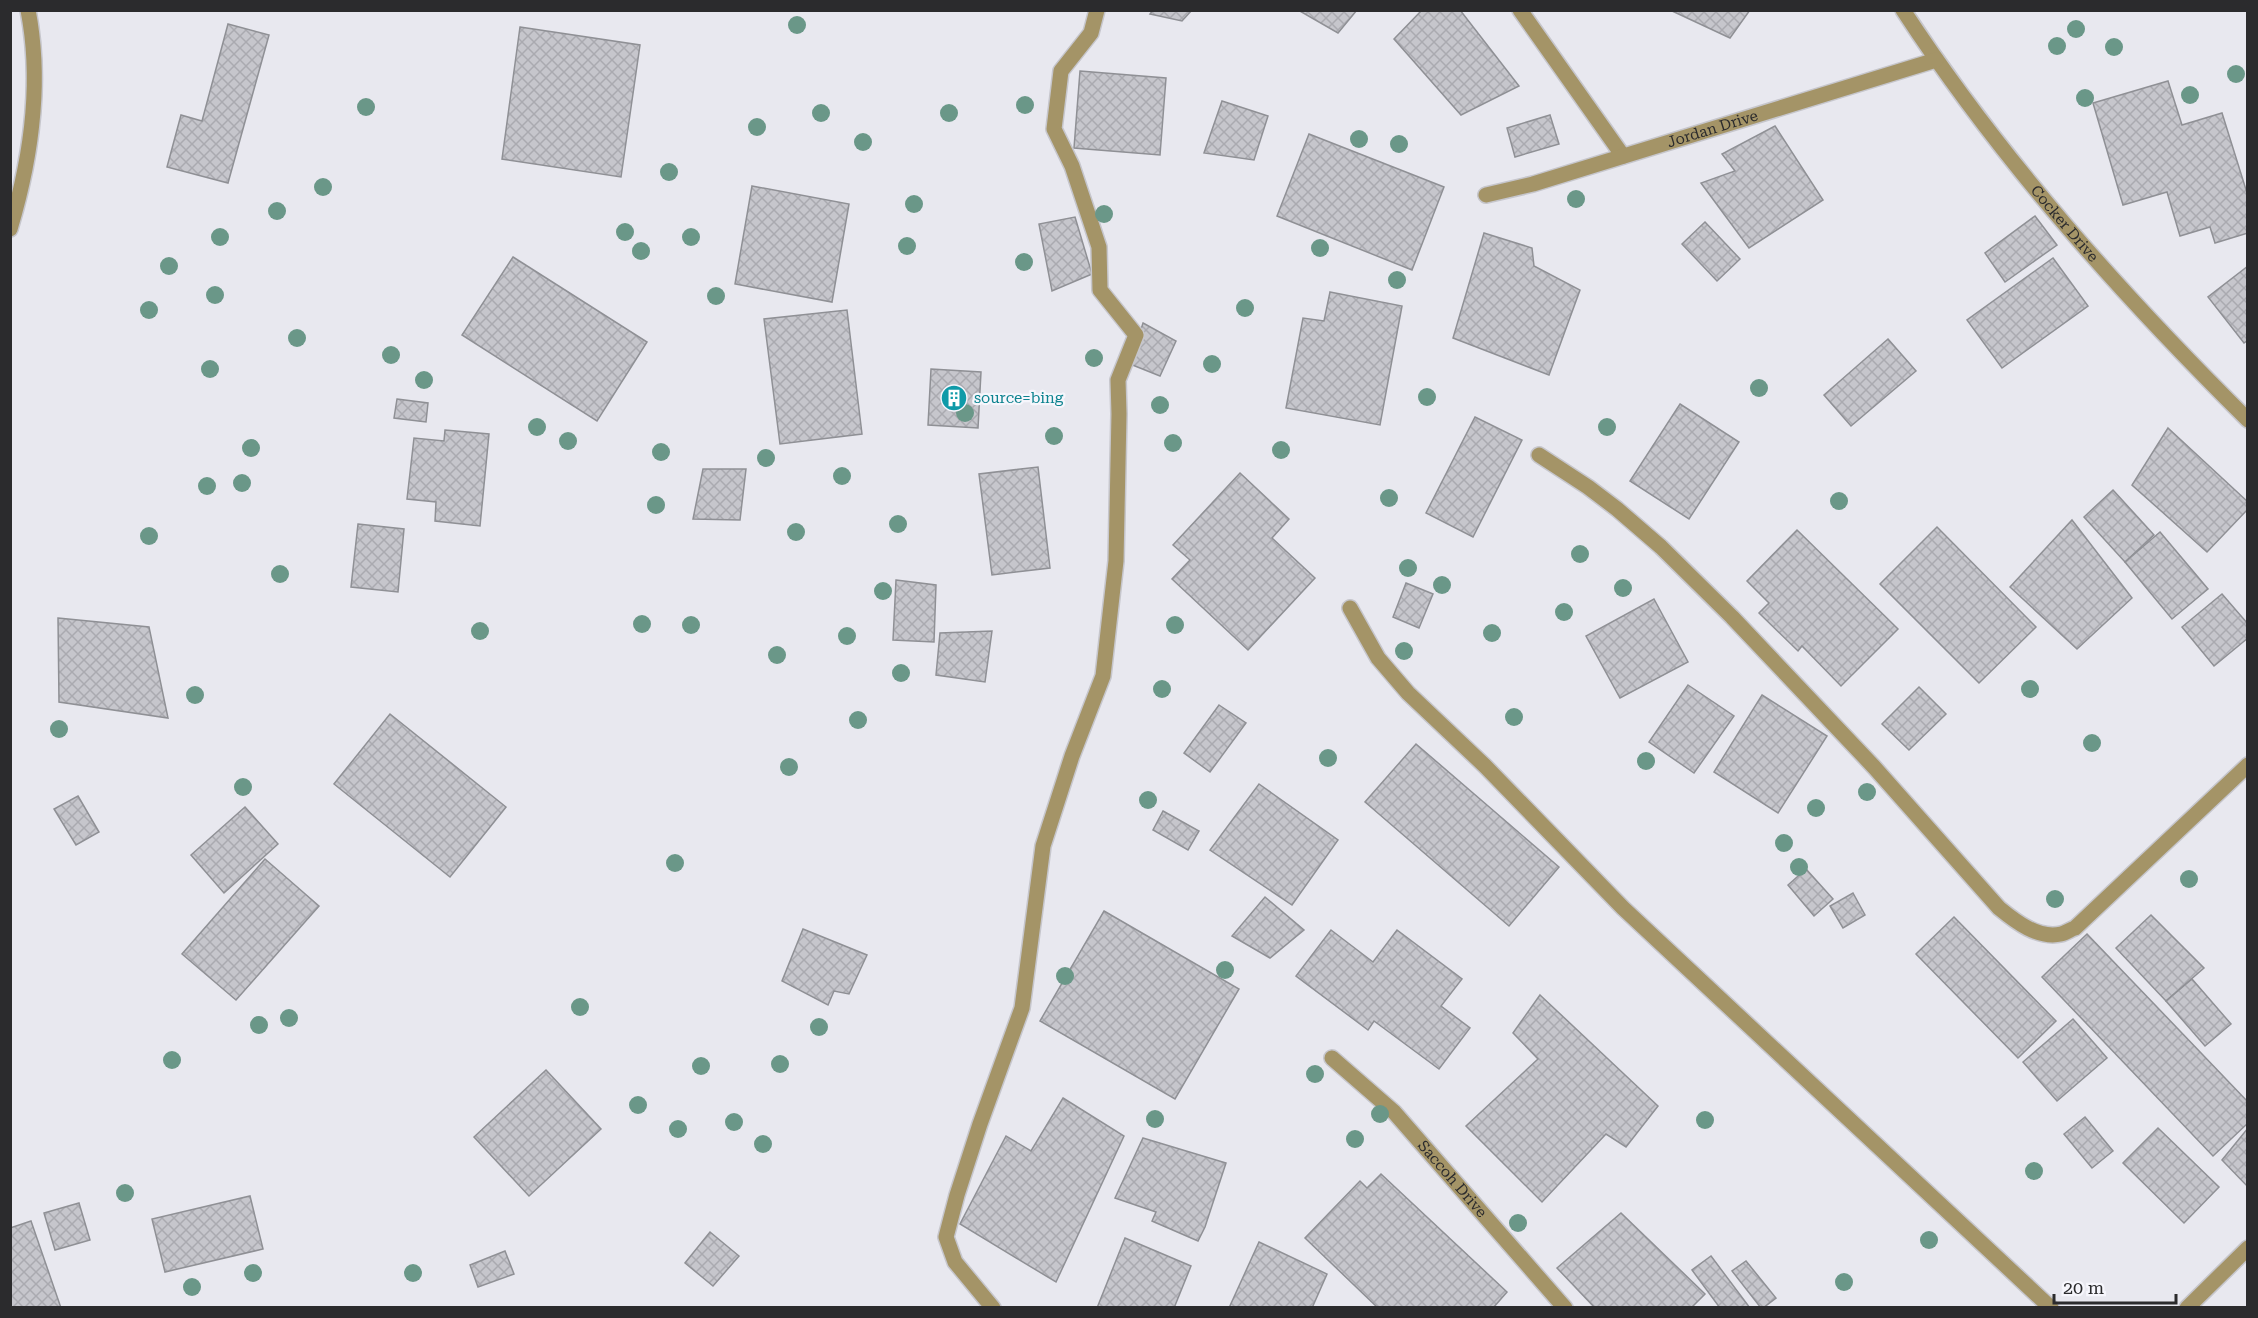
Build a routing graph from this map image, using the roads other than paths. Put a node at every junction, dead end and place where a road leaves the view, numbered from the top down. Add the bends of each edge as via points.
1 (28, 10) edge
2 (1097, 10) edge
3 (1520, 10) edge
4 (1903, 10) edge
5 (1936, 60) junction
6 (1623, 156) junction
7 (1486, 195) dead end
8 (10, 229) edge
9 (2247, 420) edge
10 (1539, 455) dead end
11 (1350, 608) dead end
12 (2247, 765) edge
13 (1332, 1058) dead end
14 (2247, 1248) edge
15 (993, 1308) edge
16 (1564, 1308) edge
17 (2051, 1308) edge
18 (2187, 1308) edge

1 - 8 street via 34,47 32,119 20,198
2 - 15 street via 1091,33 1061,71 1054,129 1072,166 1099,247 1100,290 1136,335 1118,380 1116,561 1103,676 1043,846 1022,1008 946,1236 955,1262
3 - 6 street
4 - 5 street, Cocker Drive
5 - 6 street, Jordan Drive
5 - 9 street, Cocker Drive via 2011,161 2199,372
6 - 7 street, Jordan Drive
10 - 12 street via 1588,487 1669,555 1740,625 2019,925 2061,934 2075,928
11 - 17 street via 1378,658 1408,693 1623,908
13 - 16 street, Saccoh Drive via 1394,1112
14 - 18 street

